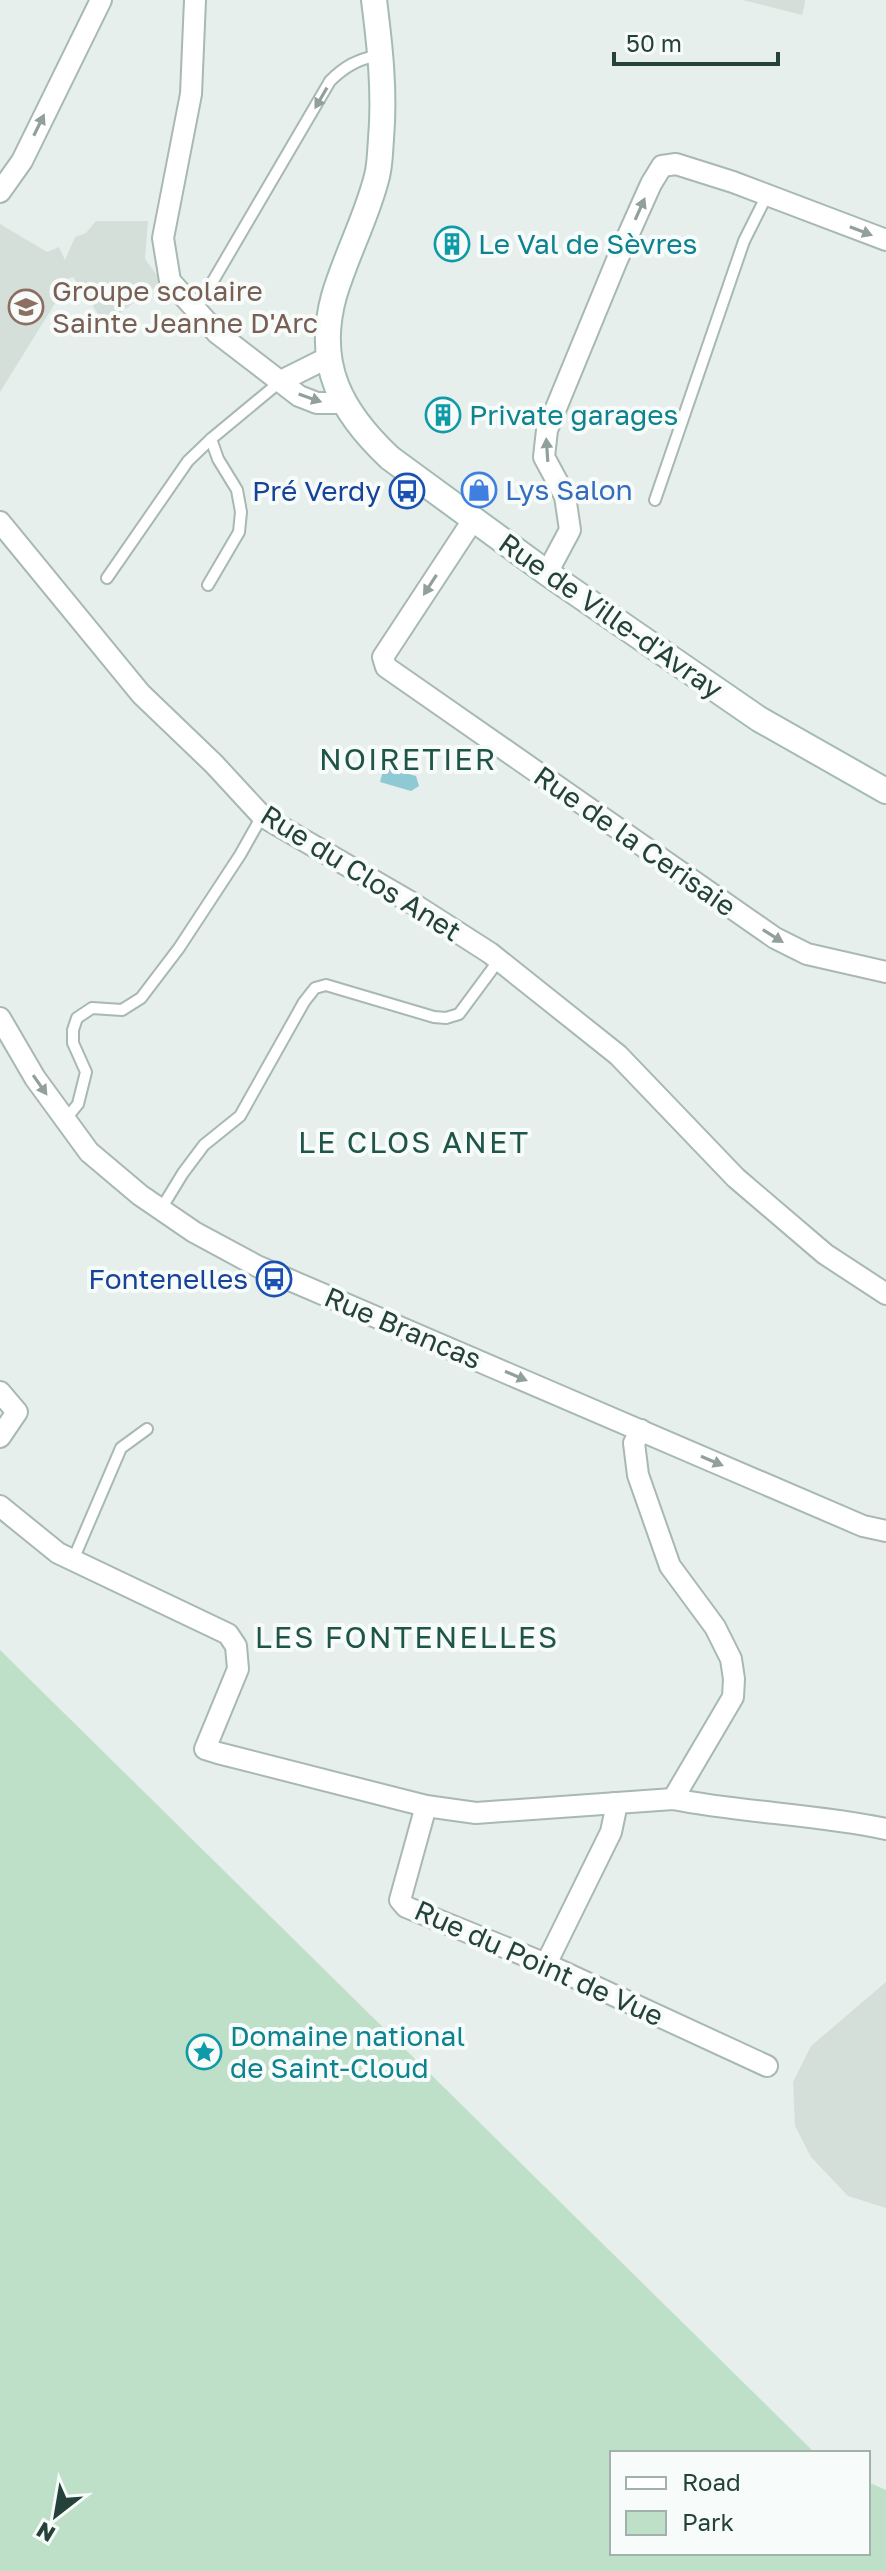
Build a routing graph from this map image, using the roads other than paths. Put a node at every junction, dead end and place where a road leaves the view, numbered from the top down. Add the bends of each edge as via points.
1 (101, 0) edge
2 (195, 0) edge
3 (374, 0) edge
4 (380, 54) junction
5 (0, 192) edge
6 (767, 195) junction
7 (886, 240) edge
8 (196, 310) junction
9 (329, 357) junction
10 (281, 381) junction
11 (343, 403) junction
12 (211, 439) junction
13 (655, 500) dead end
14 (473, 520) junction
15 (0, 522) edge
16 (547, 573) junction
17 (107, 578) dead end
18 (208, 585) dead end
19 (886, 791) edge
20 (262, 816) junction
21 (499, 960) junction
22 (886, 972) edge
23 (1, 1022) edge
24 (66, 1119) junction
25 (161, 1209) junction
26 (886, 1294) edge
27 (0, 1392) edge
28 (147, 1429) dead end
29 (641, 1430) junction
30 (0, 1437) edge
31 (0, 1506) edge
32 (886, 1531) edge
33 (73, 1560) junction
34 (673, 1799) junction
35 (615, 1803) junction
36 (426, 1806) junction
37 (886, 1829) edge
38 (546, 1964) junction
39 (767, 2066) dead end

5 -> 1 street via 22,161
2 - 8 street via 191,94 163,238 170,281
3 - 4 main road, Rue de Ville-d'Avray
4 -> 8 lane via 356,60 330,81
4 - 9 main road, Rue de Ville-d'Avray via 384,101 378,174 334,297
6 -> 7 street
6 - 13 lane via 744,241
16 -> 6 street via 570,530 565,496 544,457 547,430 651,184 662,166 676,164
8 - 10 street via 217,333
9 - 10 street
9 - 11 main road, Rue de Ville-d'Avray
10 -> 11 street via 317,403
10 - 12 lane
11 - 14 main road, Rue de Ville-d'Avray via 390,458
12 - 17 lane via 188,461
12 - 18 lane via 237,490 241,512 239,532
14 - 16 main road, Rue de Ville-d'Avray
14 -> 22 street, Rue de la Cerisaie via 383,657 386,667 775,938 807,954
15 - 20 street, Rue du Clos Anet via 141,694
16 - 19 main road, Rue de Ville-d'Avray via 759,719
20 - 21 street, Rue du Clos Anet
20 - 24 lane via 141,998 122,1010 92,1008 77,1018 73,1043 86,1072 78,1104
21 - 25 lane via 459,1014 446,1018 326,985 315,988 240,1116 204,1145
21 - 26 street, Rue du Clos Anet via 618,1055 736,1178 825,1254
23 -> 24 street, Rue Brancas
24 - 25 street, Rue Brancas via 89,1152
25 -> 29 street, Rue Brancas via 257,1266
27 - 30 street via 17,1412
28 - 33 lane via 121,1448
29 -> 32 street, Rue Brancas via 863,1526
29 - 34 street via 634,1443 638,1475 670,1566 715,1627 731,1659 734,1679 733,1697
31 - 33 street
33 - 36 street via 228,1634 236,1646 238,1669 205,1749
34 - 35 street
34 - 37 street
35 - 36 street via 476,1813
35 - 38 street via 611,1832
36 - 38 street, Rue du Point de Vue via 400,1900 406,1907
38 - 39 street, Rue du Point de Vue

